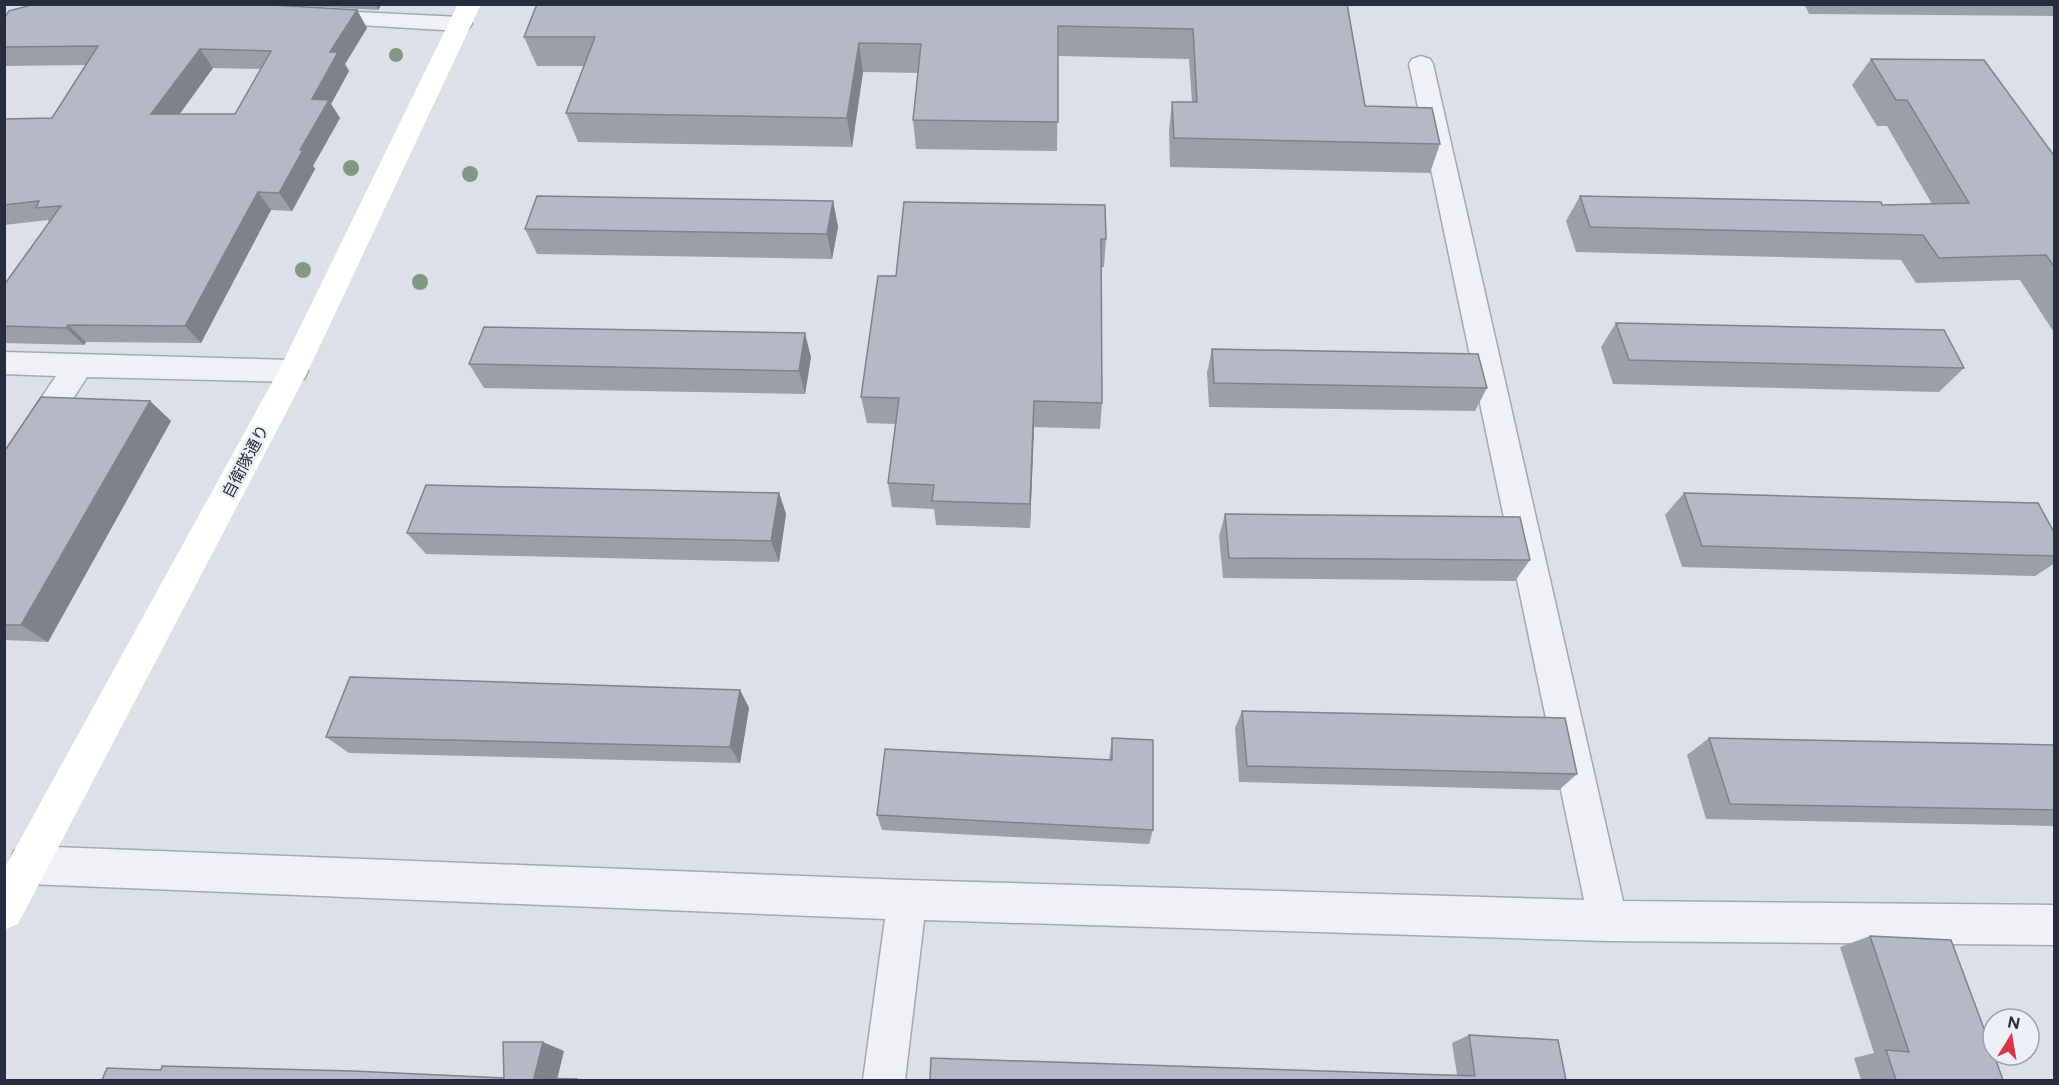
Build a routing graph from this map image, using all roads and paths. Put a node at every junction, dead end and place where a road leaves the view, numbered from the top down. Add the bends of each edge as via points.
1 (465, 14) edge
2 (294, 16) edge
3 (1421, 64) dead end
4 (4, 363) edge
5 (78, 366) junction
6 (293, 371) junction
7 (4, 480) edge
8 (28, 865) junction
9 (907, 900) junction
10 (4, 910) edge
11 (1608, 921) junction
12 (2055, 925) edge
13 (884, 1080) edge

1 - 2 street
1 - 6 street, 自衛隊通り
3 - 11 street
4 - 5 street
5 - 6 street
5 - 7 street
6 - 8 street, 自衛隊通り
8 - 9 street
8 - 10 street, 自衛隊通り
9 - 11 street
9 - 13 street
11 - 12 street

